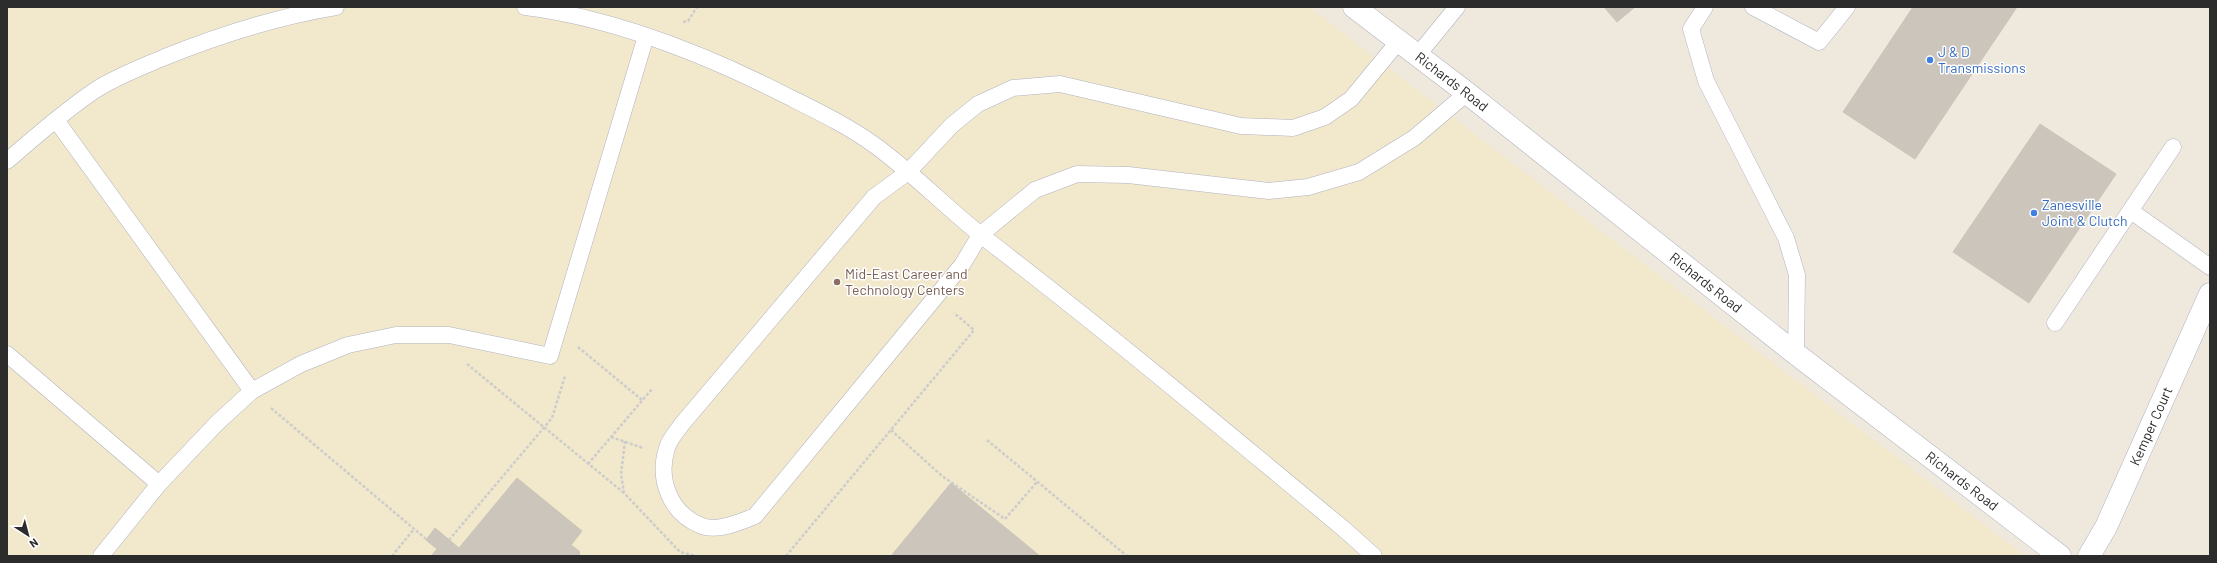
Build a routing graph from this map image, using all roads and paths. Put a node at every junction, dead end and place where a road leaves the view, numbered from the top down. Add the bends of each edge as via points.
1 (336, 7) edge
2 (525, 7) edge
3 (697, 7) edge
4 (1354, 7) edge
5 (1457, 7) edge
6 (1705, 7) edge
7 (1753, 7) edge
8 (1847, 7) edge
9 (680, 23) dead end
10 (646, 36) junction
11 (1398, 42) junction
12 (1417, 56) junction
13 (1467, 93) junction
14 (56, 120) junction
15 (2173, 147) dead end
16 (7, 161) edge
17 (908, 172) junction
18 (2131, 211) junction
19 (980, 235) junction
20 (2210, 267) edge
21 (2210, 294) edge
22 (954, 312) dead end
23 (2055, 323) dead end
24 (575, 344) dead end
25 (7, 354) edge
26 (1796, 354) junction
27 (461, 360) dead end
28 (652, 389) dead end
29 (252, 390) junction
30 (642, 400) junction
31 (276, 404) dead end
32 (271, 408) junction
33 (265, 412) dead end
34 (892, 430) junction
35 (611, 437) junction
36 (987, 440) dead end
37 (643, 448) dead end
38 (588, 464) junction
39 (1037, 482) junction
40 (159, 484) junction
41 (624, 493) dead end
42 (414, 529) junction
43 (426, 539) dead end
44 (102, 556) edge
45 (392, 556) edge
46 (786, 556) edge
47 (1127, 556) edge
48 (1374, 556) edge
49 (2060, 556) edge
50 (2089, 556) edge

1 - 14 lane via 295,14 219,35 147,65 96,90
2 - 10 lane via 554,11
3 - 9 path via 688,21
4 - 11 street, Richards Road
5 - 12 lane
6 - 26 lane via 1691,29 1706,81 1786,238 1797,275
7 - 8 lane via 1818,42
10 - 17 lane via 740,72 815,110 872,143
10 - 29 lane via 550,356 449,335 396,335 348,345 301,364
11 - 12 street, Richards Road
11 - 17 lane via 1351,100 1325,117 1293,128 1242,126 1060,84 1013,88 978,104 957,121
12 - 13 street, Richards Road
13 - 19 lane via 1414,138 1359,172 1308,187 1269,191 1128,175 1077,174 1035,190
13 - 26 street, Richards Road
14 - 16 lane
14 - 29 lane
15 - 18 lane
17 - 19 lane
17 - 19 lane via 874,196 682,424 667,447 664,474 667,493 680,512 703,527 730,526 755,516 962,265
18 - 20 lane
18 - 23 lane
19 - 48 lane via 1082,313
21 - 50 street, Kemper Court via 2106,528
22 - 34 path via 974,330
24 - 30 path
25 - 40 lane
26 - 49 street, Richards Road
27 - 38 path
28 - 30 path
29 - 40 lane
30 - 35 path
31 - 32 path
32 - 33 path
32 - 42 path
34 - 39 path via 942,476 1005,519
34 - 46 path
35 - 37 path
35 - 38 path
36 - 39 path
38 - 41 path
39 - 47 path
40 - 44 lane
42 - 43 path
42 - 45 path

